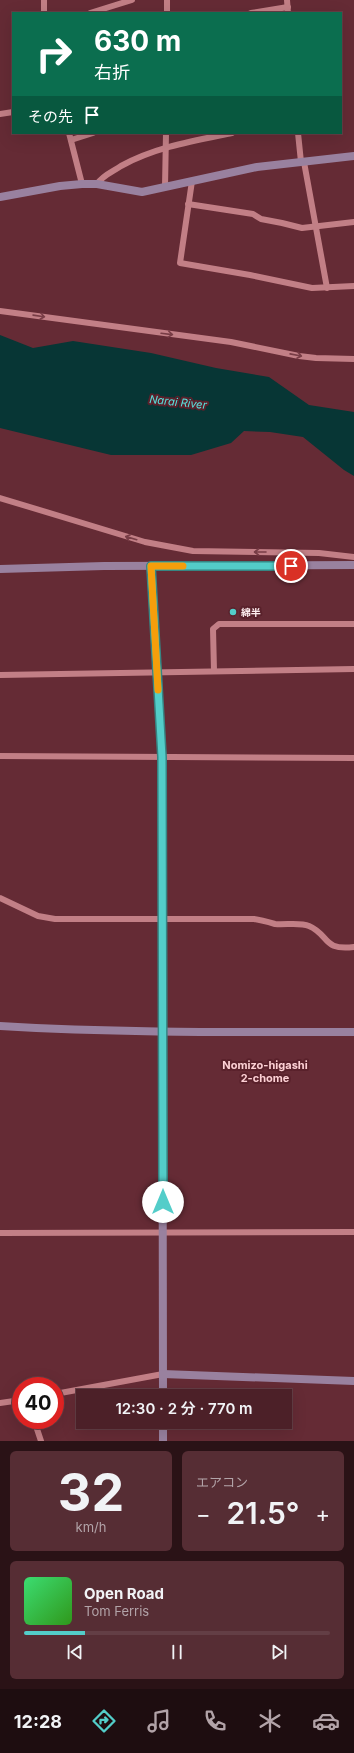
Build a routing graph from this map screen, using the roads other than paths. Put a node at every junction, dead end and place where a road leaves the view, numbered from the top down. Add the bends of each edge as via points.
1 (44, 0) edge
2 (132, 0) edge
3 (167, 0) edge
4 (287, 0) edge
5 (288, 10) edge
6 (44, 12) edge
7 (93, 12) edge
8 (167, 12) edge
9 (263, 12) edge
10 (12, 112) edge
11 (0, 114) edge
12 (69, 134) edge
13 (90, 134) edge
14 (166, 134) edge
15 (227, 134) edge
16 (298, 134) edge
17 (71, 140) junction
18 (166, 147) junction
19 (354, 156) edge
20 (302, 162) junction
21 (192, 181) junction
22 (82, 184) junction
23 (97, 184) junction
24 (165, 187) junction
25 (0, 197) edge
26 (188, 204) junction
27 (354, 222) edge
28 (315, 226) junction
29 (354, 286) edge
30 (327, 288) junction
31 (0, 311) edge
32 (354, 359) edge
33 (0, 498) edge
34 (354, 557) edge
35 (354, 565) edge
36 (151, 566) junction
37 (0, 569) edge
38 (354, 624) edge
39 (354, 669) edge
40 (214, 671) junction
41 (157, 672) junction
42 (0, 675) edge
43 (0, 756) edge
44 (162, 757) junction
45 (354, 758) edge
46 (0, 898) edge
47 (162, 919) junction
48 (354, 947) edge
49 (0, 1026) edge
50 (162, 1032) junction
51 (354, 1032) edge
52 (163, 1232) junction
53 (354, 1232) edge
54 (0, 1233) edge
55 (163, 1374) junction
56 (354, 1381) edge
57 (163, 1389) edge
58 (64, 1392) edge
59 (12, 1401) edge
60 (0, 1403) edge
61 (37, 1429) edge
62 (163, 1429) edge
63 (41, 1441) edge
64 (163, 1441) edge

1 - 6 street
2 - 7 street
3 - 8 street
4 - 5 street
5 - 9 street
10 - 11 street
12 - 17 street
13 - 17 street
14 - 18 street
15 - 18 street
16 - 20 street
17 - 22 street
18 - 23 street via 139,156 102,177
18 - 24 street
19 - 20 street
20 - 21 street via 257,167
20 - 28 street
21 - 24 street
21 - 26 street
22 - 23 street
22 - 25 street
23 - 24 street via 135,192
26 - 28 street via 253,214 261,220 302,228
26 - 30 street via 180,262 312,288
27 - 28 street
28 - 30 street
29 - 30 street
31 -> 32 street via 231,342 299,356
34 -> 33 street via 319,552 193,551 146,542
35 - 36 street
36 - 37 street
36 - 41 street
38 - 40 street via 220,624 213,629
39 - 40 street
40 - 41 street
41 - 42 street
41 - 44 street
43 - 44 street
44 - 45 street
44 - 47 street
46 - 47 street via 38,916 55,919
47 - 48 street via 254,919 276,924 308,926 318,932 329,945 340,948
47 - 50 street
49 - 50 street
50 - 51 street
50 - 52 street
52 - 53 street
52 - 54 street
52 - 55 street
55 - 56 street
55 - 57 street
55 - 58 street
59 - 60 street
61 - 63 street
62 - 64 street

